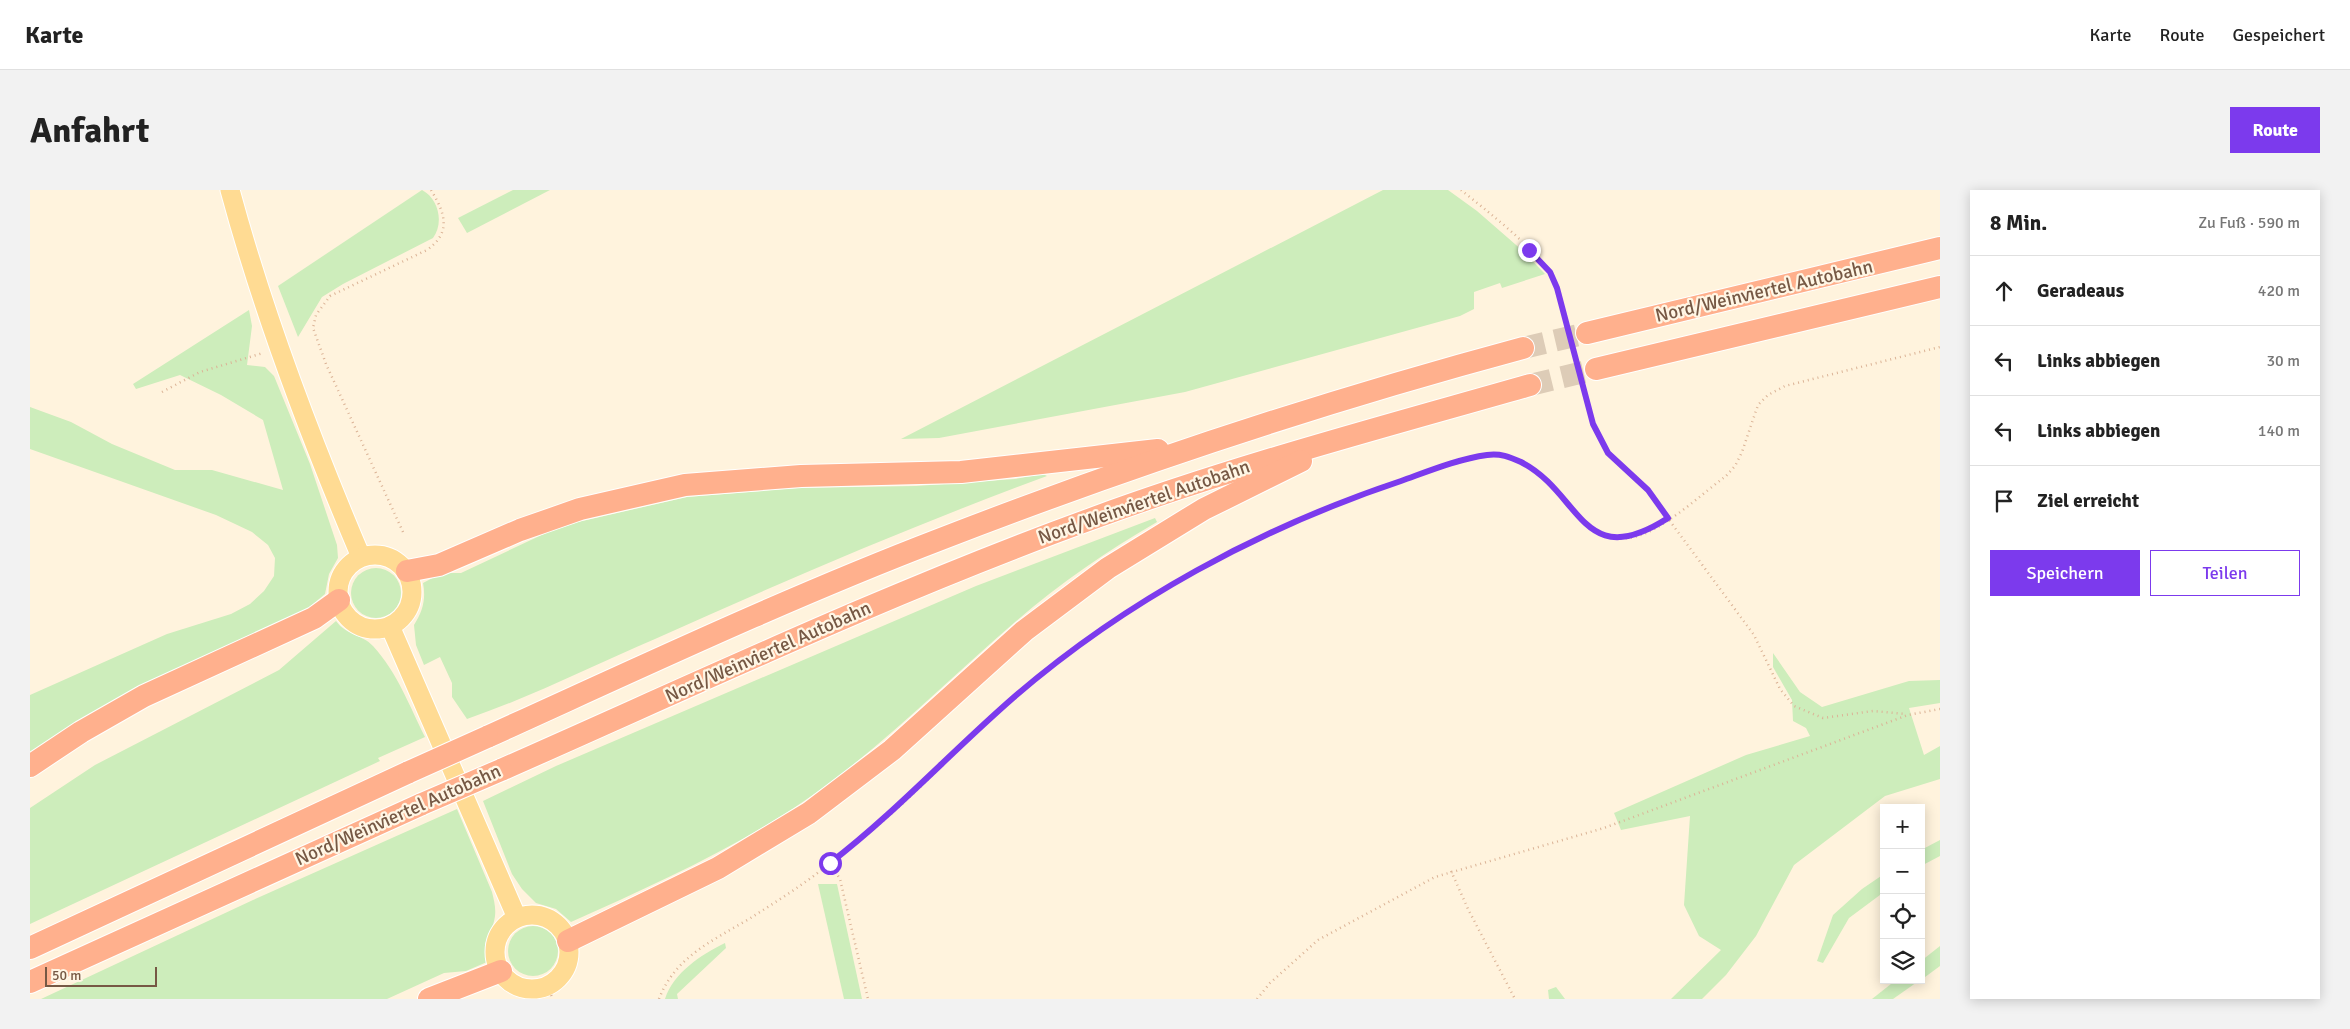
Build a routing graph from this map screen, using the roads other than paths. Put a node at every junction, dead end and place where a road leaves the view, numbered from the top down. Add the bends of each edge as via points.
1 (230, 190) edge
2 (1940, 248) edge
3 (1940, 287) edge
4 (1576, 336) tunnel mouth
5 (1523, 348) tunnel mouth
6 (1585, 373) tunnel mouth
7 (1530, 385) tunnel mouth
8 (1364, 432) junction
9 (1189, 448) junction
10 (361, 557) junction
11 (406, 571) junction
12 (339, 600) junction
13 (390, 626) junction
14 (30, 766) edge
15 (518, 918) junction
16 (568, 941) junction
17 (30, 948) edge
18 (501, 971) junction
19 (30, 982) edge
20 (550, 992) edge
21 (429, 999) edge

1 - 10 main road via 279,349 316,451
2 - 4 highway, Nord/Weinviertel Autobahn
3 - 6 highway, Nord/Weinviertel Autobahn
5 - 9 highway, Nord/Weinviertel Autobahn
7 - 8 highway, Nord/Weinviertel Autobahn
8 - 16 highway via 1252,484 1142,545 1035,622 892,750 808,813 718,868
8 - 19 highway, Nord/Weinviertel Autobahn, bridge via 1240,467 1006,551 422,804
9 - 11 highway via 961,472 801,476 685,485 580,509 520,530 439,565
9 - 17 highway, Nord/Weinviertel Autobahn, bridge via 860,572 409,772
10 - 11 main road via 382,555 392,558
10 - 12 main road via 346,568 340,578
11 - 13 main road via 411,581 411,603 403,617
12 - 13 main road via 349,619 358,625 379,629
12 - 14 highway via 314,618 144,696
13 - 15 main road
15 - 16 main road via 534,914 545,917 559,926
15 - 18 main road via 504,927 496,944 495,953
16 - 20 main road via 570,951 566,967
18 - 20 main road via 507,979 526,988
18 - 21 highway

